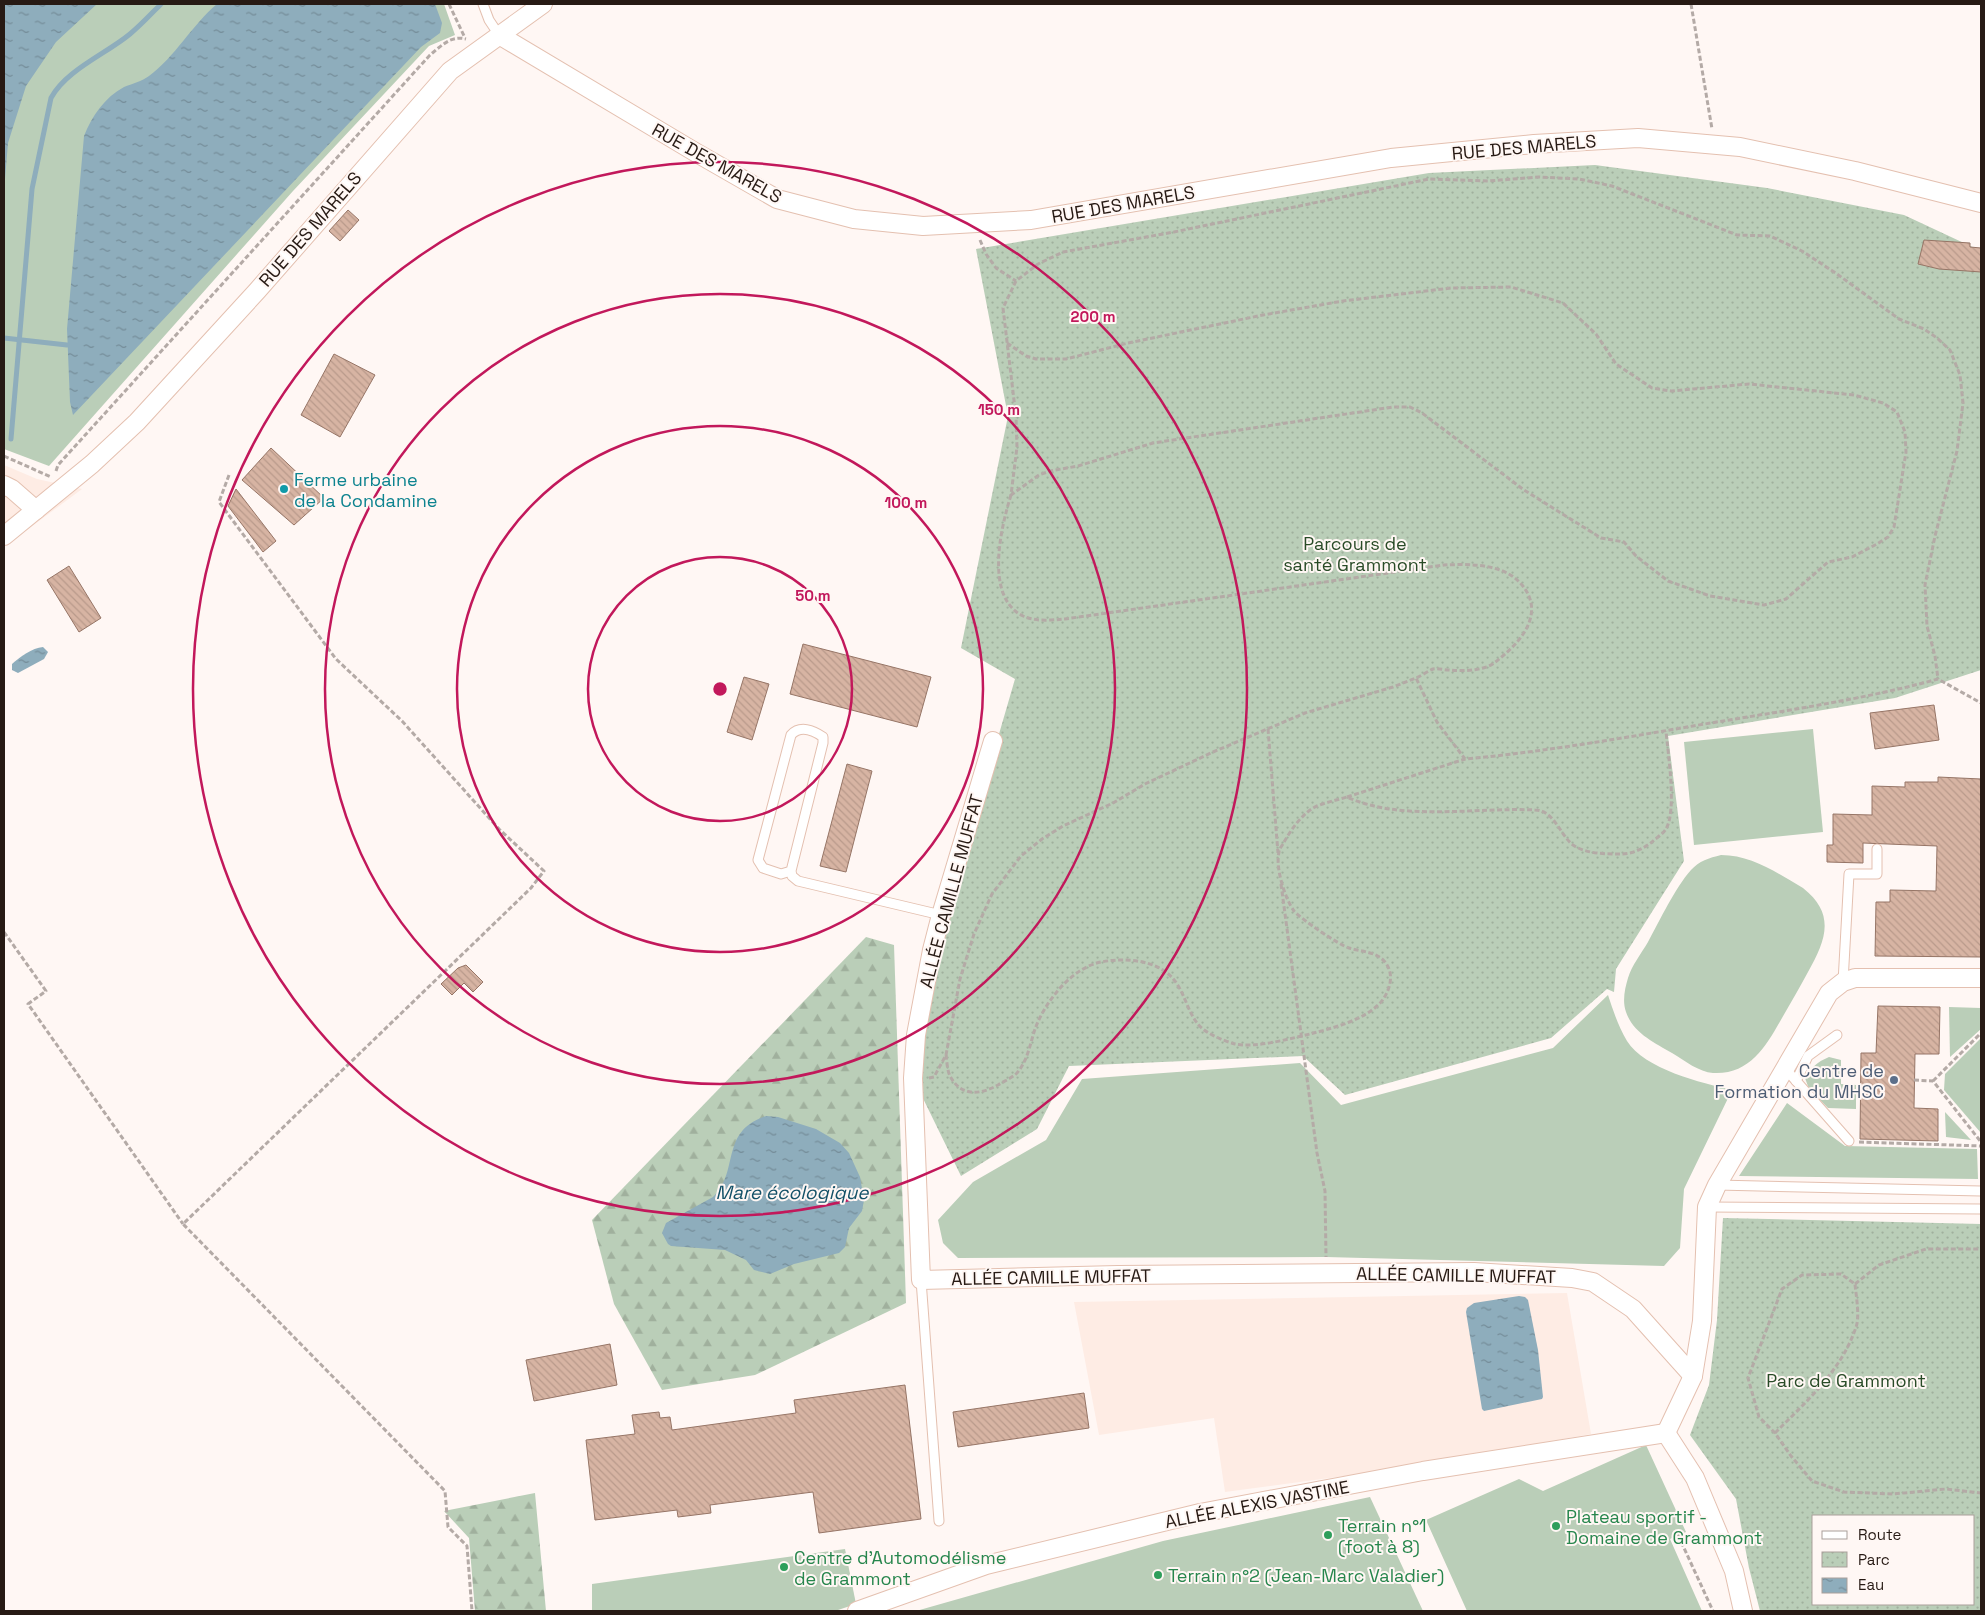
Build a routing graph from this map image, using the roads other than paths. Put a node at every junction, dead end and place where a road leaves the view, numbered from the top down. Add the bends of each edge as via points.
1 (483, 4) edge
2 (543, 4) edge
3 (499, 35) junction
4 (1981, 203) edge
5 (4, 485) edge
6 (36, 510) junction
7 (4, 536) edge
8 (993, 741) dead end
9 (1877, 849) dead end
10 (791, 871) junction
11 (941, 915) junction
12 (1981, 978) edge
13 (1843, 982) junction
14 (1837, 1035) dead end
15 (1789, 1076) junction
16 (1848, 1142) road end
17 (1717, 1186) junction
18 (1981, 1191) edge
19 (1707, 1206) junction
20 (1981, 1209) edge
21 (921, 1280) junction
22 (1693, 1376) junction
23 (1666, 1433) junction
24 (939, 1521) dead end
25 (857, 1611) edge
26 (1743, 1611) edge

1 - 3 lane
2 - 3 street
3 - 4 street, RUE DES MARELS via 777,199 854,219 923,226 1031,220 1391,158 1638,138 1740,147 1855,171
3 - 6 street, RUE DES MARELS via 450,72 138,422
5 - 6 street
6 - 7 street, RUE DES MARELS
8 - 11 street, ALLÉE CAMILLE MUFFAT
9 - 13 lane via 1877,874 1848,874
10 - 10 lane via 823,743 823,737 803,728 792,734 758,860 763,868 782,874
10 - 11 lane via 798,881
11 - 21 street, ALLÉE CAMILLE MUFFAT via 916,1034 913,1078
12 - 13 street via 1855,978
13 - 15 street via 1829,993
14 - 15 lane via 1808,1056
15 - 16 lane
15 - 17 street
17 - 18 lane
17 - 19 street
19 - 20 lane
19 - 22 street via 1702,1320
21 - 22 street, ALLÉE CAMILLE MUFFAT via 1474,1272 1572,1278 1593,1282 1633,1309
21 - 24 lane
22 - 23 street
23 - 25 street, ALLÉE ALEXIS VASTINE via 1422,1471 1200,1514 986,1564
23 - 26 street via 1694,1478 1734,1571

